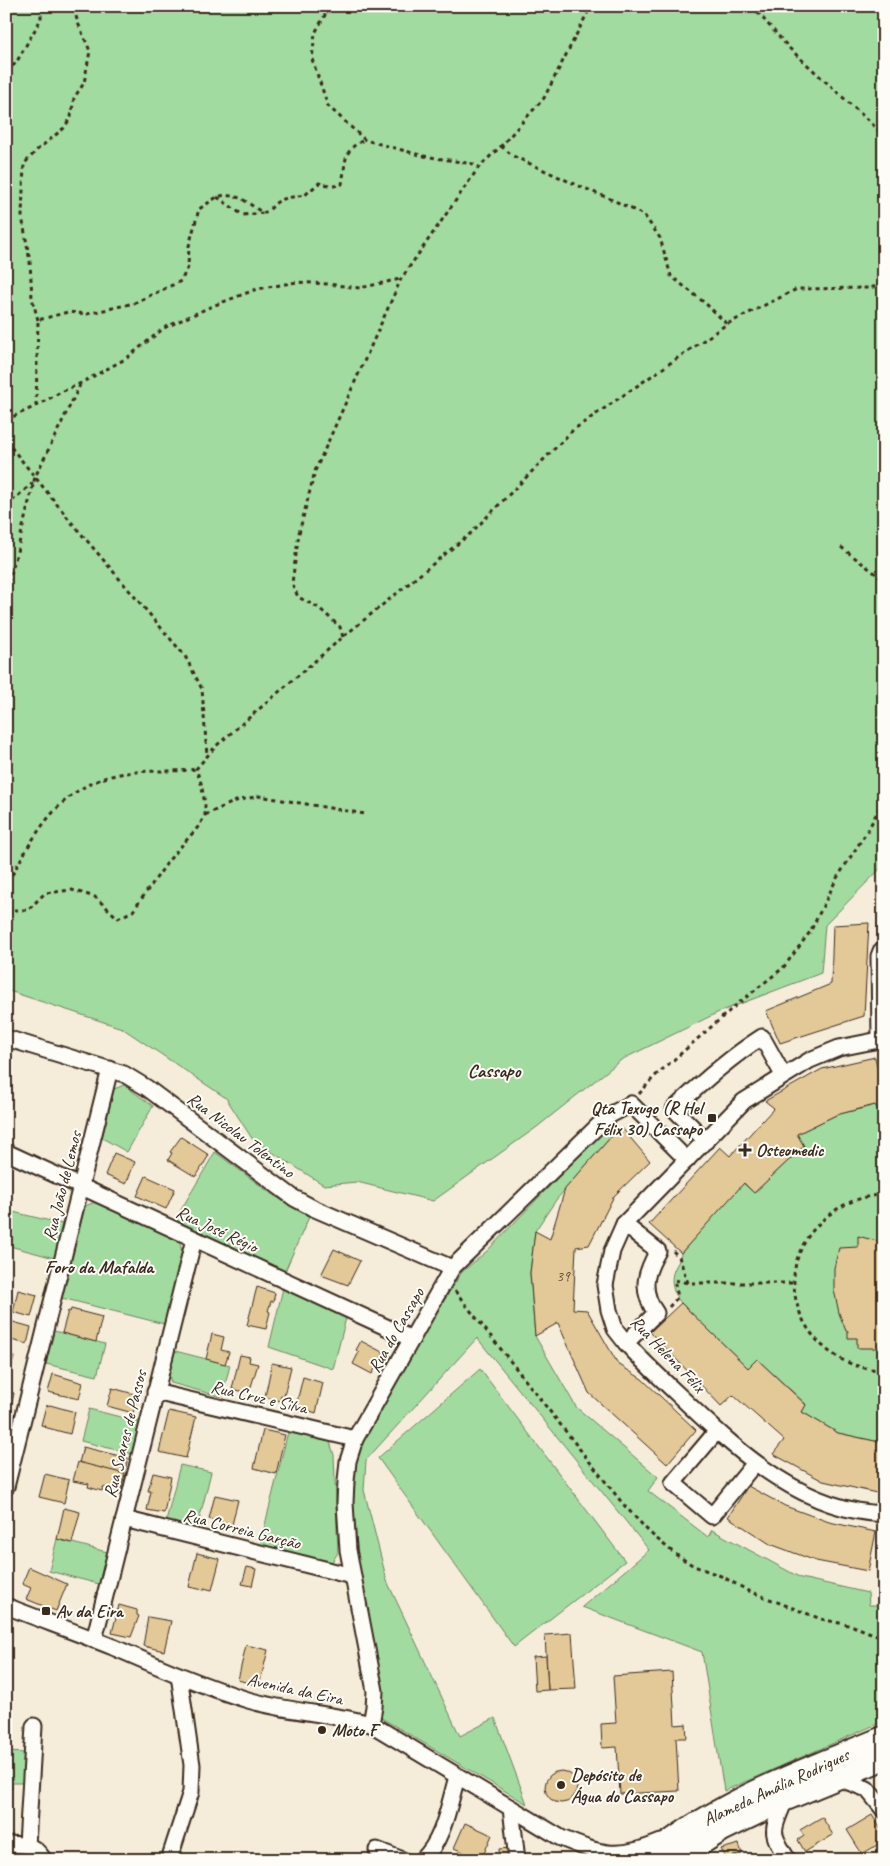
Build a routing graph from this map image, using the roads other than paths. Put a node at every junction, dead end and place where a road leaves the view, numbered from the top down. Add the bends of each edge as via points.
1 (884, 949) edge
2 (6, 1038) edge
3 (882, 1039) edge
4 (110, 1069) junction
5 (782, 1075) junction
6 (706, 1141) junction
7 (6, 1152) edge
8 (688, 1160) junction
9 (81, 1187) junction
10 (624, 1224) junction
11 (194, 1238) junction
12 (449, 1273) junction
13 (412, 1339) junction
14 (626, 1343) junction
15 (155, 1392) junction
16 (717, 1431) junction
17 (354, 1440) junction
18 (756, 1464) junction
19 (6, 1486) edge
20 (884, 1514) edge
21 (124, 1519) junction
22 (352, 1576) junction
23 (6, 1606) edge
24 (94, 1640) junction
25 (179, 1675) junction
26 (371, 1724) junction
27 (34, 1726) dead end
28 (884, 1737) edge
29 (884, 1759) edge
30 (457, 1777) junction
31 (838, 1778) junction
32 (785, 1800) junction
33 (511, 1808) junction
34 (884, 1810) edge
35 (684, 1832) junction
36 (561, 1838) junction
37 (6, 1844) edge
38 (27, 1845) junction
39 (377, 1850) dead end
40 (44, 1860) edge
41 (168, 1860) edge
42 (403, 1860) edge
43 (422, 1860) edge
44 (517, 1860) edge
45 (582, 1860) edge
46 (646, 1860) edge
47 (676, 1860) edge
48 (788, 1860) edge

1 - 3 street via 879,956
2 - 4 street, Rua Nicolau Tolentino
3 - 5 street, Rua Helena Félix via 839,1048
4 - 9 street, Rua João de Lemos
4 - 12 street, Rua Nicolau Tolentino via 147,1088 294,1198
5 - 6 street, Rua Helena Félix via 744,1101
5 - 6 street via 762,1037 705,1078 674,1109
6 - 8 street, Rua Helena Félix
7 - 9 street, Rua José Régio
8 - 10 street, Rua Helena Félix
8 - 12 street, Rua do Cassapo via 631,1104 608,1116
9 - 11 street, Rua José Régio
9 - 19 street, Rua João de Lemos
10 - 14 street, Rua Helena Félix via 612,1251 605,1285 609,1310
10 - 14 street via 658,1251 646,1278 649,1303 656,1312
11 - 13 street, Rua José Régio
11 - 15 street, Rua Soares de Passos
12 - 13 street, Rua do Cassapo
13 - 17 street, Rua do Cassapo
14 - 16 street, Rua Helena Félix
15 - 17 street, Rua Cruz e Silva
15 - 21 street, Rua Soares de Passos
16 - 18 street, Rua Helena Félix
16 - 18 street via 673,1483 712,1516
17 - 22 street, Rua do Cassapo via 348,1461 345,1496
18 - 20 street, Rua Helena Félix via 836,1507 864,1514
21 - 22 street, Rua Correia Garção
21 - 24 street, Rua Soares de Passos
22 - 26 street, Rua do Cassapo via 375,1691
23 - 24 street, Avenida da Eira
24 - 25 street, Avenida da Eira
25 - 26 street, Avenida da Eira via 264,1704
25 - 41 street via 192,1765 191,1792
26 - 30 street, Avenida da Eira
27 - 38 street
28 - 35 street, Alameda Amália Rodrigues via 776,1782
29 - 31 street, Alameda Amália Rodrigues
30 - 33 street, Avenida da Eira
30 - 43 street via 448,1814
31 - 32 street, Alameda Amália Rodrigues
31 - 34 street via 867,1789
32 - 47 street, Alameda Amália Rodrigues via 723,1830
32 - 48 street via 774,1828 775,1839
33 - 36 street, Avenida da Eira
33 - 44 street
35 - 36 street, Avenida da Eira via 624,1854 598,1852
35 - 46 street, Alameda Amália Rodrigues
36 - 45 street, Avenida da Eira
37 - 38 street
38 - 40 street via 34,1847
39 - 42 street

